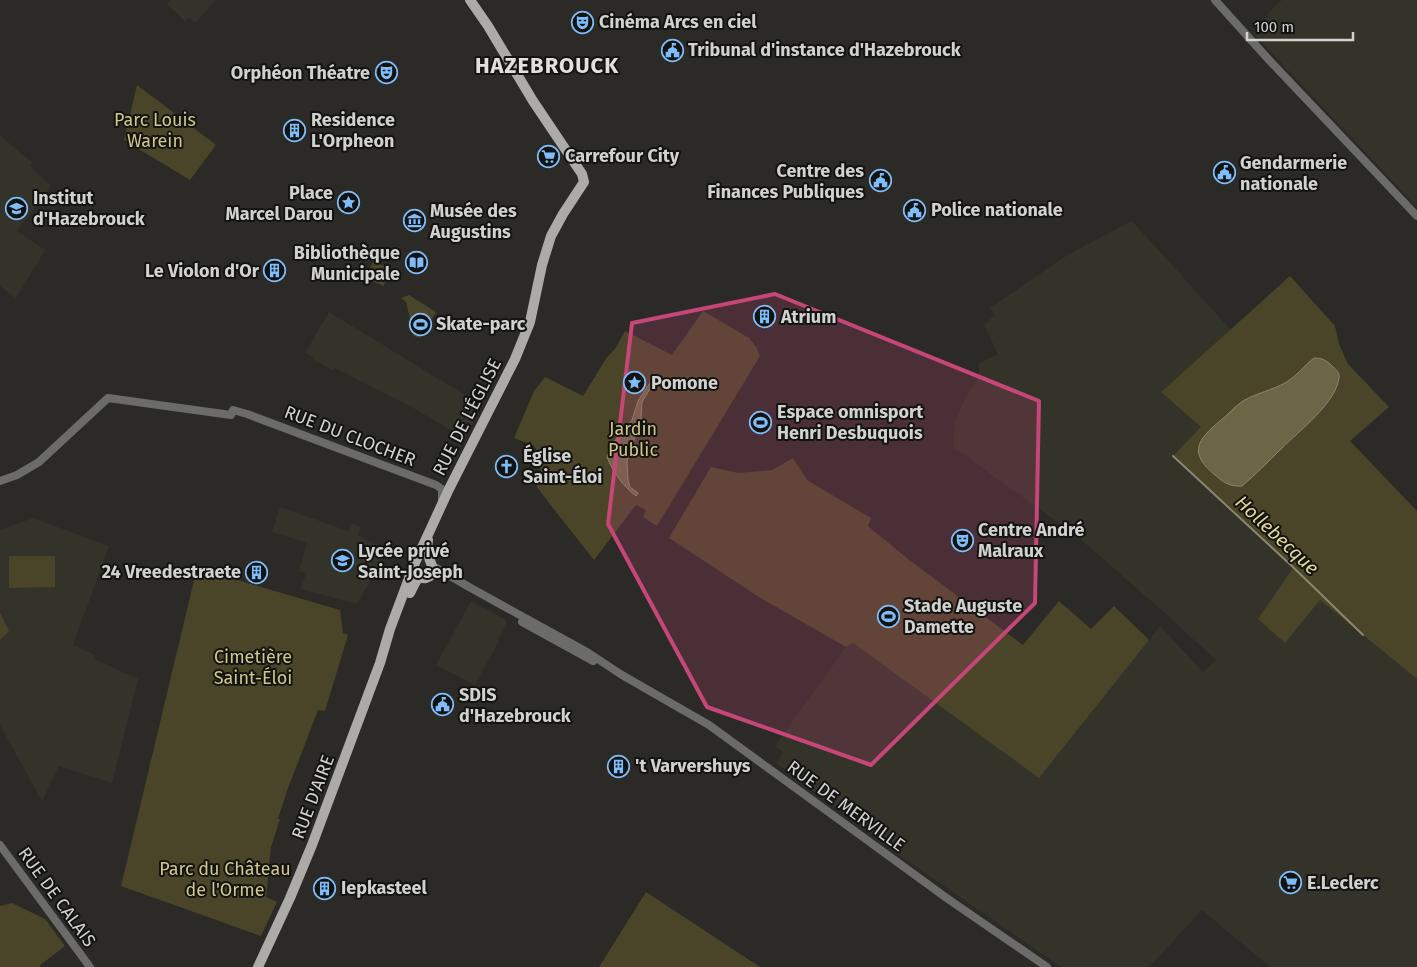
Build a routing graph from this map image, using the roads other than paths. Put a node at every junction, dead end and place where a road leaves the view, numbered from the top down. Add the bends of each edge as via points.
1 (470, 0) edge
2 (1215, 0) edge
3 (1417, 216) edge
4 (0, 481) edge
5 (442, 504) junction
6 (428, 536) junction
7 (431, 563) junction
8 (415, 565) junction
9 (424, 577) junction
10 (380, 663) junction
11 (622, 675) junction
12 (0, 845) edge
13 (90, 967) edge
14 (258, 967) edge
15 (1048, 967) edge

1 - 5 main road, RUE DE L'ÉGLISE via 584,179 551,236 530,322 515,359
2 - 3 street
4 - 5 street, RUE DU CLOCHER via 34,465 108,398 253,416 438,486 442,490
5 - 6 main road, RUE D'AIRE
6 - 7 main road, RUE D'AIRE
6 - 8 main road, RUE D'AIRE
7 - 8 main road via 422,558
7 - 9 main road via 433,572
7 - 11 street, RUE DE MERVILLE
8 - 9 main road via 414,573
8 - 10 main road, RUE D'AIRE
9 - 10 main road, RUE D'AIRE via 412,588
9 - 11 street, RUE DE MERVILLE via 442,578 461,587 593,662
10 - 14 main road, RUE D'AIRE via 306,861
11 - 15 street, RUE DE MERVILLE via 728,738 944,896
12 - 13 street, RUE DE CALAIS

